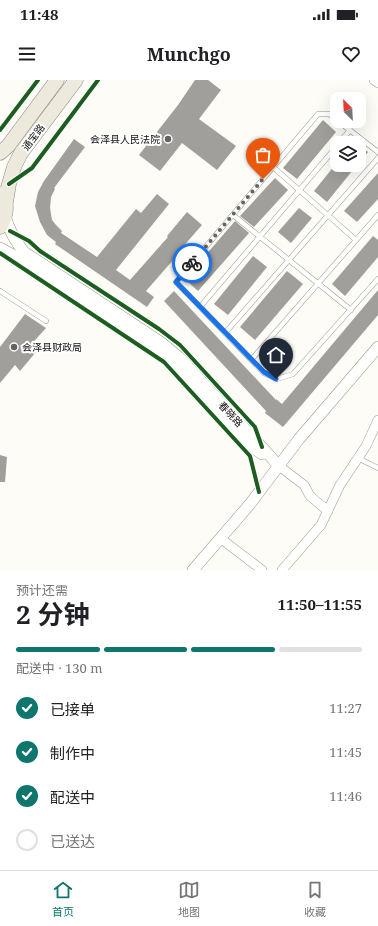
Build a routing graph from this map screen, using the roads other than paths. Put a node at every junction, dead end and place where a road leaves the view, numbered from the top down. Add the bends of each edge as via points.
1 (57, 80) edge
2 (76, 80) edge
3 (374, 80) edge
4 (378, 83) edge
5 (330, 115) edge
6 (348, 128) edge
7 (350, 130) junction
8 (345, 136) edge
9 (378, 152) edge
10 (0, 153) edge
11 (330, 154) edge
12 (378, 158) edge
13 (273, 167) junction
14 (0, 187) edge
15 (299, 190) junction
16 (4, 215) edge
17 (233, 215) junction
18 (328, 215) junction
19 (378, 215) edge
20 (259, 236) junction
21 (356, 240) junction
22 (0, 248) edge
23 (289, 260) junction
24 (378, 279) edge
25 (318, 284) junction
26 (0, 291) edge
27 (200, 307) junction
28 (351, 310) junction
29 (46, 321) dead end
30 (225, 333) junction
31 (378, 347) edge
32 (251, 360) junction
33 (378, 420) edge
34 (358, 458) junction
35 (279, 466) junction
36 (378, 468) edge
37 (328, 511) junction
38 (220, 538) junction
39 (250, 566) edge
40 (194, 570) edge
41 (262, 570) edge
42 (282, 570) edge

1 - 10 main road, 通宝路
2 - 16 main road, 通宝路 via 21,153 9,184
3 - 4 street
5 - 13 lane via 318,114
6 - 7 lane
7 - 8 lane
7 - 9 lane
11 - 15 lane
12 - 18 lane
13 - 15 lane
13 - 17 lane
14 - 16 main road
15 - 18 lane
15 - 20 lane
16 - 35 street, 春晓路 via 15,241 24,252 159,340 181,359
17 - 20 lane
17 - 27 lane via 176,282
18 - 21 lane
18 - 23 lane
19 - 21 lane
20 - 23 lane
20 - 27 lane
21 - 25 lane
22 - 35 street, 春晓路 via 154,347 175,365 247,443
23 - 25 lane
23 - 30 lane
24 - 28 lane
25 - 28 lane
25 - 32 lane
26 - 29 lane
27 - 30 lane
28 - 32 lane via 293,374 276,379
30 - 32 lane
31 - 35 street
33 - 34 street
34 - 36 lane
34 - 37 street via 340,485
35 - 37 street via 304,485 310,496
35 - 38 street
37 - 42 street via 321,525
38 - 39 street
38 - 40 street
39 - 41 street

